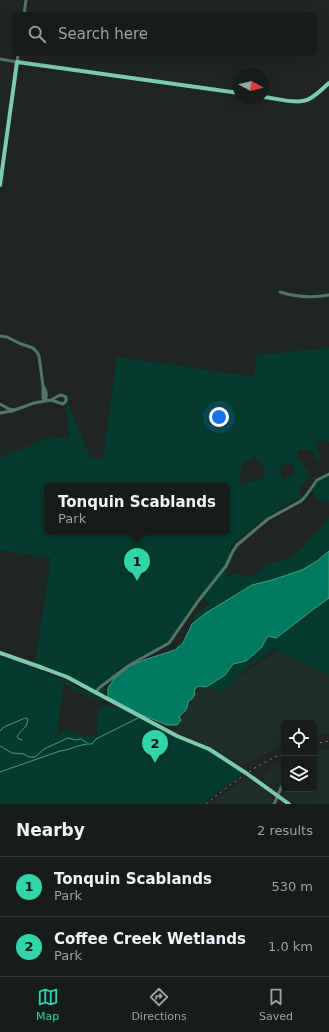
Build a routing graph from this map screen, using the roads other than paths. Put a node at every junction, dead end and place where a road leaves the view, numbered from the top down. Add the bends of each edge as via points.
1 (26, 0) edge
2 (24, 12) edge
3 (18, 56) edge
4 (0, 59) edge
5 (17, 62) junction
6 (329, 83) edge
7 (233, 92) edge
8 (269, 98) edge
9 (0, 185) edge
10 (280, 292) dead end
11 (329, 295) edge
12 (0, 336) edge
13 (51, 400) dead end
14 (45, 401) junction
15 (0, 404) edge
16 (14, 410) junction
17 (0, 413) edge
18 (329, 474) edge
19 (0, 653) edge
20 (95, 693) junction
21 (281, 787) edge
22 (277, 796) junction
23 (274, 804) edge
24 (289, 804) edge

1 - 2 street
3 - 5 street
4 - 5 street
5 - 7 main road
5 - 9 main road
6 - 8 main road via 305,100
10 - 11 street via 306,297
12 - 14 street via 33,348 37,352
13 - 14 street
14 - 16 street
15 - 16 street
16 - 17 street
18 - 20 street via 317,480 301,501 268,519 237,545 226,566 169,643 128,666
19 - 20 main road via 62,675
20 - 22 main road via 180,738 211,750
21 - 22 street
22 - 23 street
22 - 24 main road

